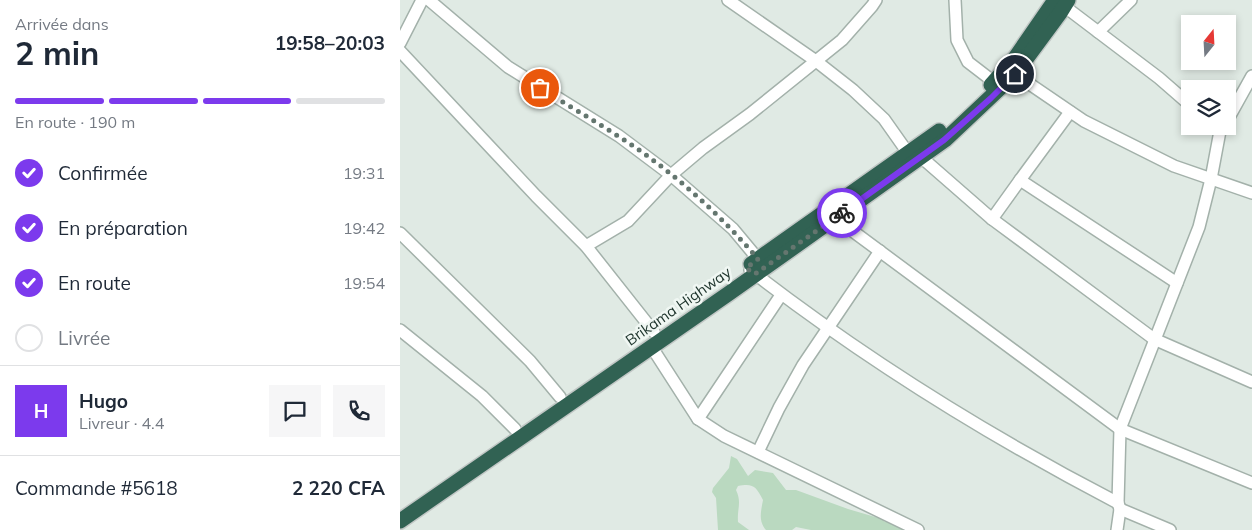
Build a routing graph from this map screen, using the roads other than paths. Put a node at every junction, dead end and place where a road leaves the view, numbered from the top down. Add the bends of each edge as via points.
1 (422, 0) edge
2 (429, 0) edge
3 (728, 0) edge
4 (876, 0) edge
5 (955, 0) edge
6 (1131, 0) edge
7 (1062, 2) edge
8 (1098, 32) junction
9 (400, 42) edge
10 (400, 51) edge
11 (816, 61) junction
12 (1015, 74) junction
13 (1252, 76) edge
14 (994, 82) junction
15 (1181, 97) edge
16 (1236, 105) edge
17 (1070, 112) junction
18 (1218, 135) edge
19 (914, 155) junction
20 (671, 175) junction
21 (1211, 179) junction
22 (1020, 180) junction
23 (1252, 193) edge
24 (835, 218) junction
25 (992, 219) junction
26 (400, 233) edge
27 (586, 246) junction
28 (880, 251) junction
29 (753, 267) junction
30 (1177, 283) junction
31 (781, 295) junction
32 (829, 329) junction
33 (400, 330) edge
34 (652, 339) junction
35 (1154, 339) junction
36 (1252, 382) edge
37 (560, 398) junction
38 (698, 419) junction
39 (516, 429) junction
40 (1120, 429) junction
41 (758, 452) junction
42 (1252, 483) edge
43 (1119, 506) junction
44 (400, 509) edge
45 (400, 521) edge
46 (918, 530) edge
47 (1117, 530) edge
48 (1170, 530) edge

1 - 9 street
2 - 20 street via 508,67 619,136
3 - 11 street
4 - 11 street via 842,40
5 - 14 street via 957,40 968,62
6 - 8 street
7 - 8 street
7 - 12 highway, Brikama Highway
7 - 14 highway, Brikama Highway
8 - 15 street
10 - 27 street
11 - 19 street via 884,119
11 - 20 street
12 - 17 street
12 - 19 highway, Brikama Highway via 961,126
13 - 16 street
14 - 19 highway, Brikama Highway
17 - 21 street via 1174,166
17 - 22 street
18 - 21 street
19 - 24 highway, Brikama Highway
19 - 25 street
19 - 29 highway, Brikama Highway
20 - 27 street via 628,221
20 - 29 street via 733,229
21 - 23 street
21 - 30 street via 1199,227
22 - 25 street
22 - 30 street
24 - 28 street
24 - 29 highway, Brikama Highway
25 - 35 street
26 - 37 street via 530,361
27 - 34 street
28 - 32 street
28 - 40 street
29 - 31 street
29 - 34 highway, Brikama Highway
30 - 35 street
31 - 32 street
31 - 38 street
32 - 41 street via 803,366
32 - 43 street via 970,421
33 - 39 street via 482,396
34 - 37 highway, Brikama Highway
34 - 38 street
34 - 45 highway, Brikama Highway
35 - 36 street
35 - 40 street
37 - 39 highway, Brikama Highway
38 - 41 street
39 - 44 highway, Brikama Highway
40 - 42 street
40 - 43 street
41 - 46 street
43 - 47 street
43 - 48 street

